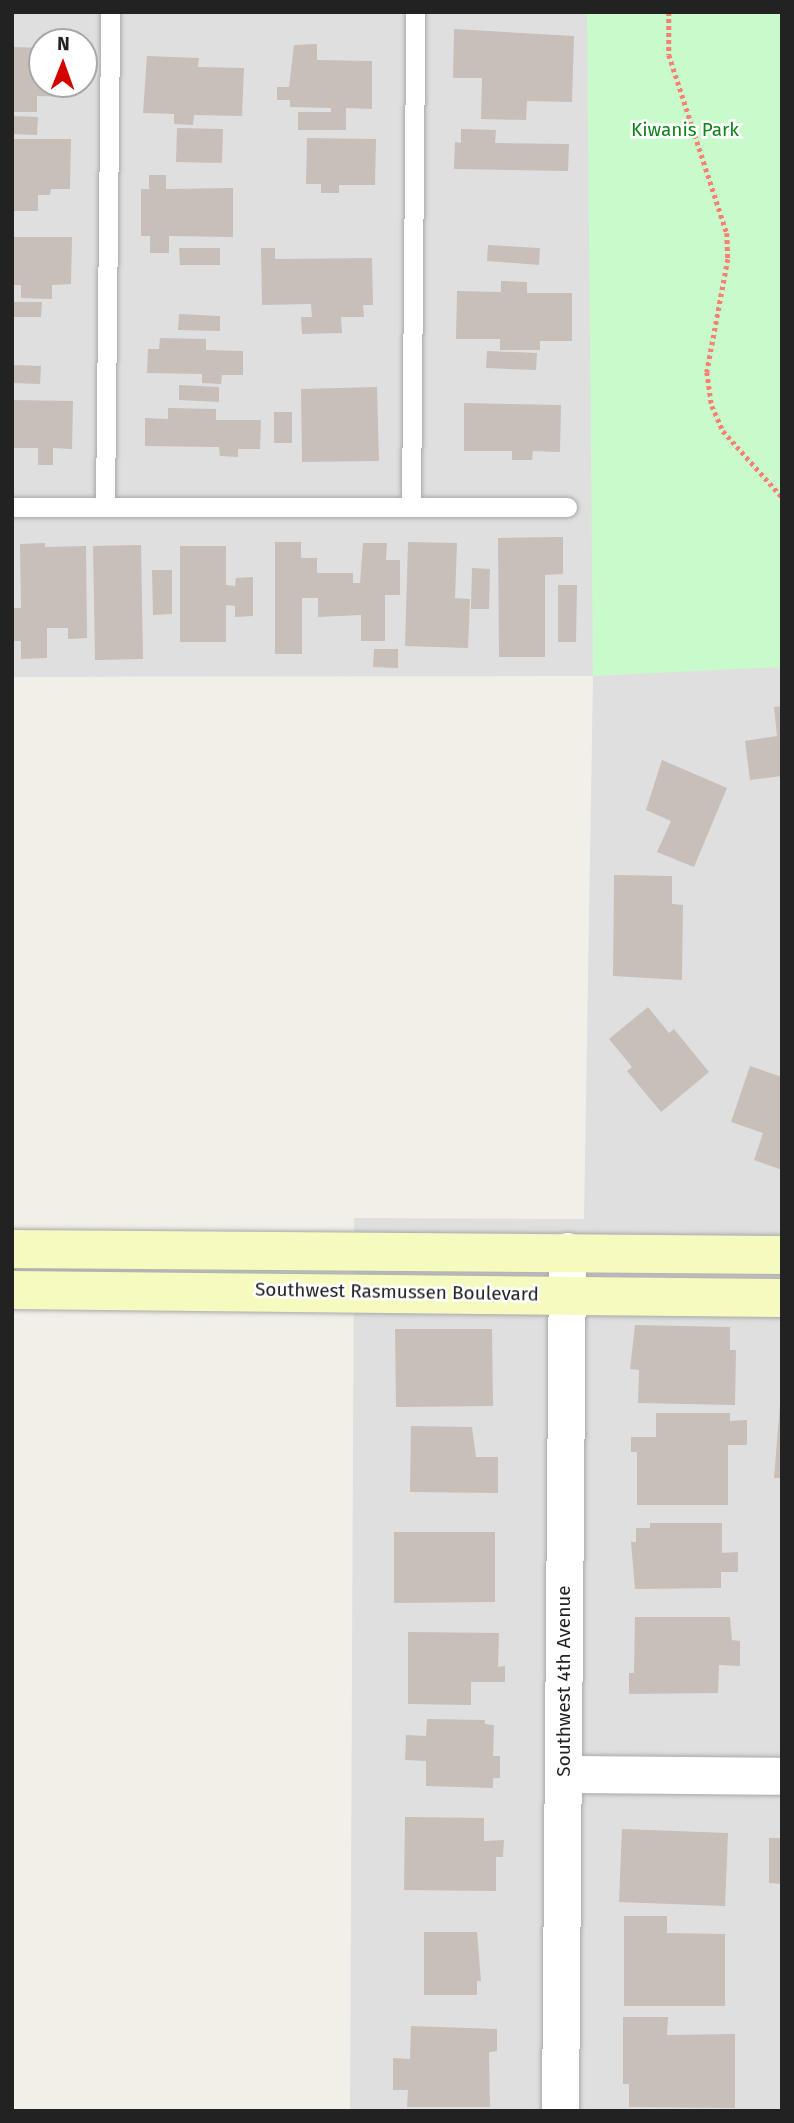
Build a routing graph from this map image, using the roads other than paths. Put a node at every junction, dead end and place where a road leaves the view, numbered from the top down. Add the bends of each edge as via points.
1 (110, 12) edge
2 (415, 12) edge
3 (12, 507) edge
4 (105, 507) junction
5 (411, 507) junction
6 (567, 507) dead end
7 (12, 1248) edge
8 (567, 1251) junction
9 (782, 1255) edge
10 (12, 1290) edge
11 (567, 1294) junction
12 (782, 1298) edge
13 (563, 1774) junction
14 (782, 1776) edge
15 (560, 2111) edge

1 - 4 lane
2 - 5 lane
3 - 4 lane
4 - 5 lane
5 - 6 lane
7 - 8 street, Southwest Rasmussen Boulevard
8 - 9 street, Southwest Rasmussen Boulevard
8 - 11 street, Southwest 4th Avenue
10 - 11 street, Southwest Rasmussen Boulevard
11 - 12 street, Southwest Rasmussen Boulevard
11 - 13 street, Southwest 4th Avenue
13 - 14 street
13 - 15 street, Southwest 4th Avenue

